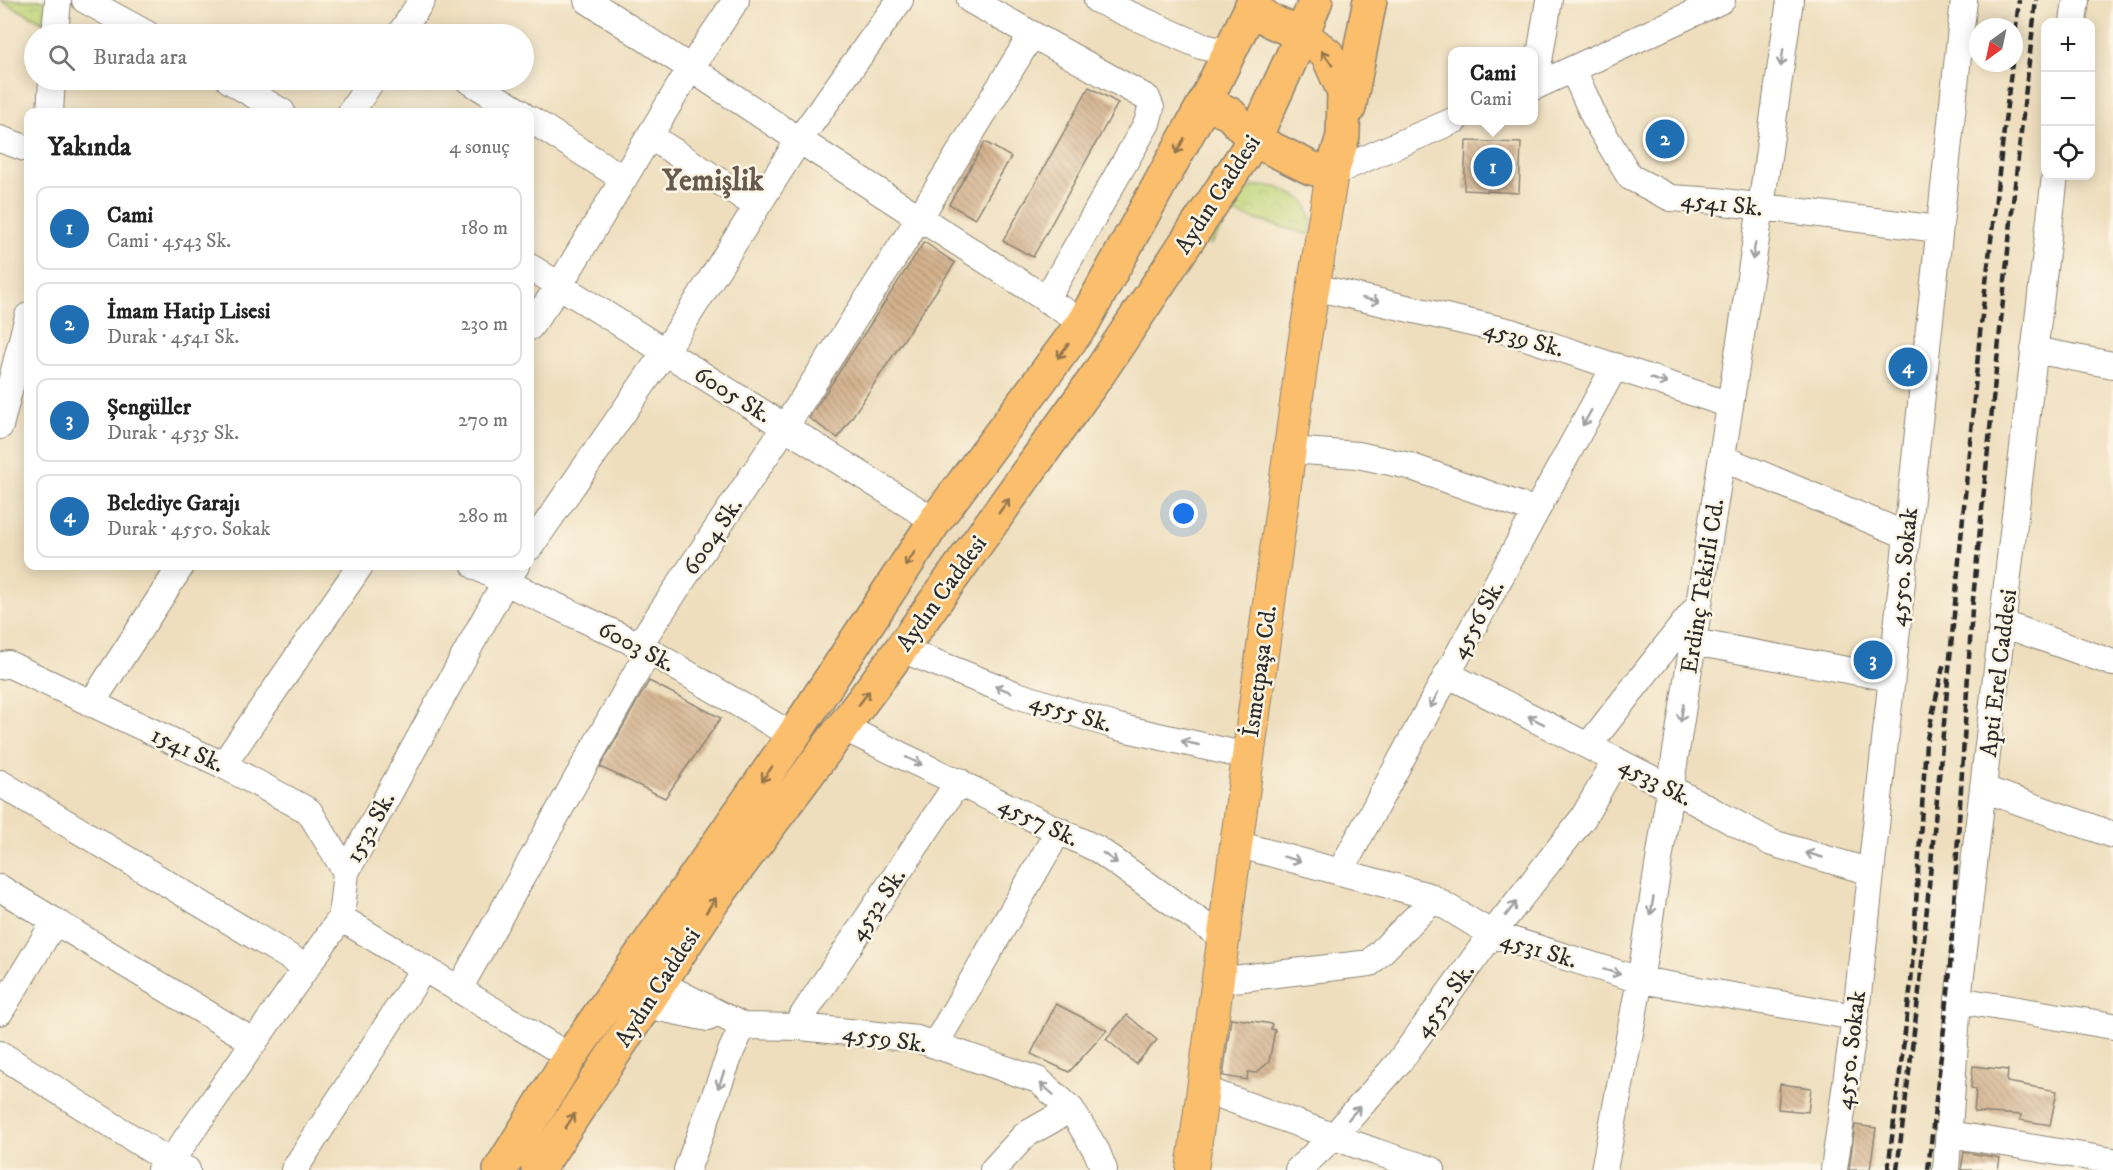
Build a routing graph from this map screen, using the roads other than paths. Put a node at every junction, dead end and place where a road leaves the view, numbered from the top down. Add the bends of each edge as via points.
1 (58, 0) edge
2 (85, 0) edge
3 (422, 0) edge
4 (588, 0) edge
5 (736, 0) edge
6 (900, 0) edge
7 (1097, 0) edge
8 (1316, 0) edge
9 (1370, 0) edge
10 (1549, 0) edge
11 (1722, 0) edge
12 (1790, 0) edge
13 (1964, 0) edge
14 (2076, 0) edge
15 (980, 3) edge
16 (1253, 4) edge
17 (2074, 18) edge
18 (57, 24) edge
19 (129, 24) edge
20 (406, 24) edge
21 (1032, 34) junction
22 (1302, 35) junction
23 (1229, 53) junction
24 (1538, 63) edge
25 (690, 69) junction
26 (1573, 70) junction
27 (1538, 84) edge
28 (51, 90) edge
29 (246, 90) edge
30 (365, 90) edge
31 (484, 90) edge
32 (1205, 102) junction
33 (50, 108) edge
34 (275, 108) edge
35 (354, 108) edge
36 (514, 108) edge
37 (534, 122) edge
38 (1448, 123) edge
39 (650, 136) junction
40 (1343, 136) junction
41 (0, 140) edge
42 (799, 140) junction
43 (1254, 140) junction
44 (24, 148) edge
45 (1322, 171) junction
46 (624, 179) junction
47 (2055, 180) edge
48 (1211, 205) junction
49 (757, 206) junction
50 (1761, 207) junction
51 (920, 217) junction
52 (1938, 230) junction
53 (534, 270) edge
54 (560, 286) junction
55 (1314, 287) junction
56 (1046, 300) junction
57 (534, 322) edge
58 (1083, 323) junction
59 (24, 331) edge
60 (2034, 351) junction
61 (665, 352) junction
62 (2113, 365) edge
63 (1615, 366) junction
64 (1730, 405) junction
65 (0, 424) edge
66 (785, 427) junction
67 (1290, 450) junction
68 (1722, 458) junction
69 (1536, 512) junction
70 (935, 521) junction
71 (1906, 535) junction
72 (534, 541) edge
73 (178, 570) edge
74 (357, 570) edge
75 (492, 570) edge
76 (510, 574) edge
77 (1699, 604) junction
78 (2003, 624) junction
79 (1693, 642) junction
80 (644, 647) junction
81 (901, 649) junction
82 (2113, 663) edge
83 (0, 666) edge
84 (1448, 674) junction
85 (1891, 678) junction
86 (91, 704) junction
87 (842, 727) junction
88 (793, 736) junction
89 (1588, 746) junction
90 (1247, 756) junction
91 (1616, 760) junction
92 (223, 765) junction
93 (959, 781) junction
94 (0, 783) edge
95 (1670, 788) junction
96 (1984, 789) junction
97 (1059, 830) junction
98 (2113, 835) edge
99 (1236, 844) junction
100 (346, 872) junction
101 (1340, 872) junction
102 (1870, 872) junction
103 (0, 888) edge
104 (1434, 898) junction
105 (341, 918) junction
106 (55, 921) junction
107 (1492, 934) junction
108 (1223, 938) junction
109 (306, 967) junction
110 (424, 968) junction
111 (1640, 980) junction
112 (1217, 981) junction
113 (459, 989) junction
114 (652, 994) junction
115 (1958, 1000) junction
116 (0, 1012) edge
117 (1854, 1025) junction
118 (744, 1026) junction
119 (2113, 1026) edge
120 (795, 1027) junction
121 (254, 1042) junction
122 (935, 1045) junction
123 (0, 1054) edge
124 (570, 1057) junction
125 (1203, 1089) junction
126 (1071, 1109) junction
127 (1949, 1134) junction
128 (1334, 1136) junction
129 (2113, 1161) edge
130 (172, 1167) edge
131 (294, 1170) edge
132 (500, 1170) edge
133 (538, 1170) edge
134 (687, 1170) edge
135 (993, 1170) edge
136 (1104, 1170) edge
137 (1192, 1170) edge
138 (1298, 1170) edge
139 (1432, 1170) edge
140 (1604, 1170) edge
141 (1616, 1170) edge
142 (1834, 1170) edge
143 (1841, 1170) edge
144 (1946, 1170) edge

1 - 18 street
2 - 19 street
3 - 20 street
4 - 25 street
5 - 25 street
6 - 42 street
7 - 23 street via 1202,46
8 - 22 highway, Aydın Caddesi
9 - 40 highway
10 - 24 street
11 - 26 street
12 -> 50 street, Erdinç Tekirli Cd.
13 - 52 street, 4550. Sokak
14 - 17 street
15 - 21 street
16 - 22 highway via 1273,22
16 - 23 highway, Aydın Caddesi
21 - 51 street, 6004 Sk.
21 - 56 street via 1147,98 1151,108 1147,123
40 -> 22 highway via 1344,92 1327,54
22 - 43 highway, Aydın Caddesi
23 - 32 highway, Aydın Caddesi
25 - 39 street
25 - 42 street
26 - 27 street
26 - 50 street, 4541 Sk. via 1597,123 1630,177 1671,198
28 - 33 street
29 - 34 street
30 - 35 street
31 - 36 street
32 - 43 highway via 1230,114
32 -> 58 highway, Aydın Caddesi
37 - 46 street
38 - 45 street
39 - 46 street
39 - 49 street
40 - 45 highway
41 - 44 street
42 - 49 street
42 - 51 street
43 - 45 highway
43 - 48 highway, Aydın Caddesi
45 - 48 highway via 1278,167 1246,178
45 - 55 main road, İsmetpaşa Cd.
46 - 54 street
47 - 60 street, Apti Erel Caddesi
81 -> 48 highway, Aydın Caddesi via 1099,373
49 - 61 street
50 - 52 street, 4541 Sk.
50 -> 64 street, Erdinç Tekirli Cd.
51 - 56 street
51 - 66 street, 6004 Sk.
52 - 71 street, 4550. Sokak
53 - 54 street, 6005 Sk.
54 - 57 street
54 - 61 street, 6005 Sk.
55 -> 63 street, 4539 Sk. via 1511,332
55 - 67 main road, İsmetpaşa Cd.
56 - 58 street
58 -> 70 highway, Aydın Caddesi
59 - 65 street
60 - 62 street
60 - 78 street, Apti Erel Caddesi
61 - 66 street, 6005 Sk.
61 - 72 street
63 -> 64 street, 4539 Sk.
63 -> 69 street, 4556 Sk.
64 - 68 street, Erdinç Tekirli Cd.
66 - 70 street, 6005 Sk.
66 - 80 street, 6004 Sk.
67 - 69 street via 1358,455 1409,466
67 - 90 main road, İsmetpaşa Cd.
68 - 71 street
68 - 77 street, Erdinç Tekirli Cd.
69 - 84 street, 4556 Sk.
70 -> 88 highway, Aydın Caddesi
71 - 85 street, 4550. Sokak
73 - 86 street
74 - 92 street
75 - 76 street, 6003 Sk.
76 - 80 street, 6003 Sk.
76 - 100 street, 1532 Sk.
77 - 79 street, Erdinç Tekirli Cd.
77 - 89 street
78 - 82 street
78 - 96 street, Apti Erel Caddesi
79 - 85 street
79 -> 95 street, Erdinç Tekirli Cd.
80 - 88 street, 6003 Sk.
80 - 113 street, 6004 Sk.
87 -> 81 highway, Aydın Caddesi
90 -> 81 street, 4555 Sk. via 1118,727 1017,695
83 - 86 street, 1541 Sk. via 8,664
89 -> 84 street, 4533 Sk.
84 -> 101 street, 4556 Sk.
85 - 102 street, 4550. Sokak
86 - 92 street, 1541 Sk.
87 -> 93 street, 4557 Sk.
114 -> 87 highway, Aydın Caddesi via 713,901
88 -> 124 highway, Aydın Caddesi
89 - 91 street, 4533 Sk.
90 - 99 main road, İsmetpaşa Cd.
91 - 95 street, 4533 Sk.
107 -> 91 street, 4552 Sk. via 1582,818
92 - 100 street, 1541 Sk. via 309,811
93 - 97 street, 4557 Sk.
93 - 120 street, 4532 Sk.
94 - 109 street
102 -> 95 street, 4533 Sk. via 1772,843
95 -> 111 street, Erdinç Tekirli Cd.
96 - 98 street
96 - 115 street, Apti Erel Caddesi
97 -> 108 street, 4557 Sk. via 1097,849
97 - 122 street
99 -> 101 street, 4531 Sk.
99 - 108 main road, İsmetpaşa Cd.
100 - 105 street, 1532 Sk.
101 - 104 street, 4531 Sk.
102 - 117 street, 4550. Sokak
103 - 106 street
104 - 107 street, 4531 Sk.
104 - 112 street via 1370,963
105 - 109 street, 1532 Sk.
105 - 110 street
106 - 116 street
106 - 121 street
107 -> 111 street, 4531 Sk.
128 -> 107 street, 4552 Sk. via 1399,1062
108 - 112 main road, İsmetpaşa Cd.
109 - 121 street, 1532 Sk.
110 - 113 street
110 - 131 street
111 - 117 street, 4531 Sk.
111 - 140 street, Erdinç Tekirli Cd.
112 - 125 main road, İsmetpaşa Cd.
113 - 124 street
114 - 118 street, 4559 Sk.
133 -> 114 highway, Aydın Caddesi
115 - 119 street
115 - 127 street, Apti Erel Caddesi
117 - 141 street via 1653,992
117 - 142 street, 4550. Sokak
117 - 143 street
118 - 120 street, 4559 Sk.
118 -> 134 street
120 - 122 street, 4559 Sk. via 917,1039
121 - 130 street, 1532 Sk.
126 -> 122 street, 4559 Sk. via 1038,1080
123 - 130 street
124 - 132 highway, Aydın Caddesi
125 - 128 street
125 - 137 main road, İsmetpaşa Cd.
126 - 135 street via 1025,1135
126 - 136 street, 4559 Sk.
127 - 129 street
127 - 144 street, Apti Erel Caddesi
128 - 138 street, 4552 Sk.
128 - 139 street

